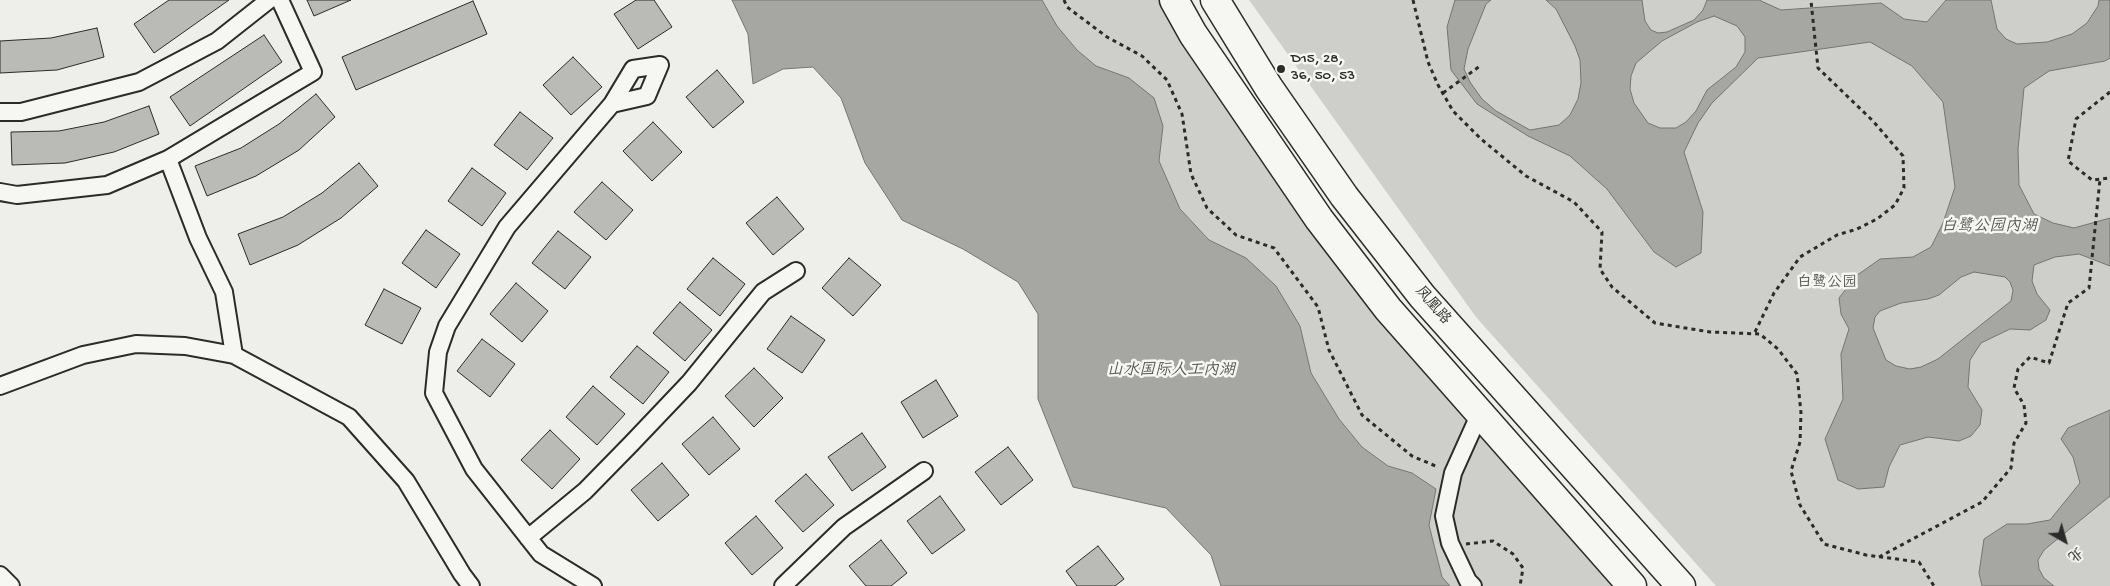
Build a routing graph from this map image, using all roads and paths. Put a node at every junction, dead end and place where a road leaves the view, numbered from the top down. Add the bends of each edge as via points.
1 (269, 0) edge
2 (280, 0) edge
3 (1064, 0) edge
4 (1174, 0) edge
5 (1215, 0) edge
6 (1413, 0) edge
7 (1811, 0) edge
8 (1480, 66) dead end
9 (2110, 92) edge
10 (1443, 93) junction
11 (612, 104) dead end
12 (0, 112) edge
13 (168, 159) junction
14 (2110, 178) edge
15 (2100, 179) junction
16 (0, 192) edge
17 (796, 271) dead end
18 (1755, 332) junction
19 (234, 355) junction
20 (0, 386) edge
21 (1480, 413) junction
22 (924, 471) dead end
23 (1452, 473) junction
24 (528, 538) junction
25 (1452, 547) junction
26 (1878, 557) junction
27 (0, 576) edge
28 (1467, 584) edge
29 (11, 586) edge
30 (471, 586) edge
31 (593, 586) edge
32 (784, 586) edge
33 (1520, 586) edge
34 (1632, 586) edge
35 (1681, 586) edge
36 (1934, 586) edge

1 - 12 street via 217,41 139,82 21,112
2 - 13 street via 313,72
3 - 23 path via 1067,6 1107,37 1142,56 1167,80 1182,114 1191,174 1207,208 1236,235 1274,248 1318,307 1329,350 1362,415 1412,456
4 - 21 highway via 1193,34 1319,220 1388,309
5 - 35 highway, 凤凰路 via 1269,88 1344,196 1422,296
6 - 10 path via 1428,62
7 - 18 path via 1818,68 1873,121 1903,156 1904,188 1895,205 1877,219 1836,235 1800,257 1774,293
8 - 10 path
9 - 15 path via 2076,119 2068,161 2092,180
10 - 18 path via 1453,111 1481,139 1526,176 1574,202 1602,232 1600,269 1612,287 1655,323 1710,332
11 - 24 street via 507,227 446,326 438,352 434,393 474,469
13 - 16 street via 108,185 17,195
13 - 19 street via 198,238 224,292
14 - 15 path
15 - 26 path via 2090,288 2068,303 2049,363 2030,357 2018,369 2014,388 2024,405 2026,423 2014,443 2011,468 1982,502
17 - 24 street via 763,292 689,382 631,444 585,491
18 - 26 path via 1778,349 1797,374 1800,442 1791,471 1800,505 1824,544
19 - 20 street via 185,346 136,344 83,355
19 - 30 street via 348,418 406,481
21 - 23 street
21 - 34 highway
22 - 32 street via 844,526
23 - 25 street via 1444,516
24 - 31 street via 540,554
25 - 28 street
25 - 33 path via 1492,541 1513,554 1523,568
26 - 36 path via 1919,562
27 - 29 street

